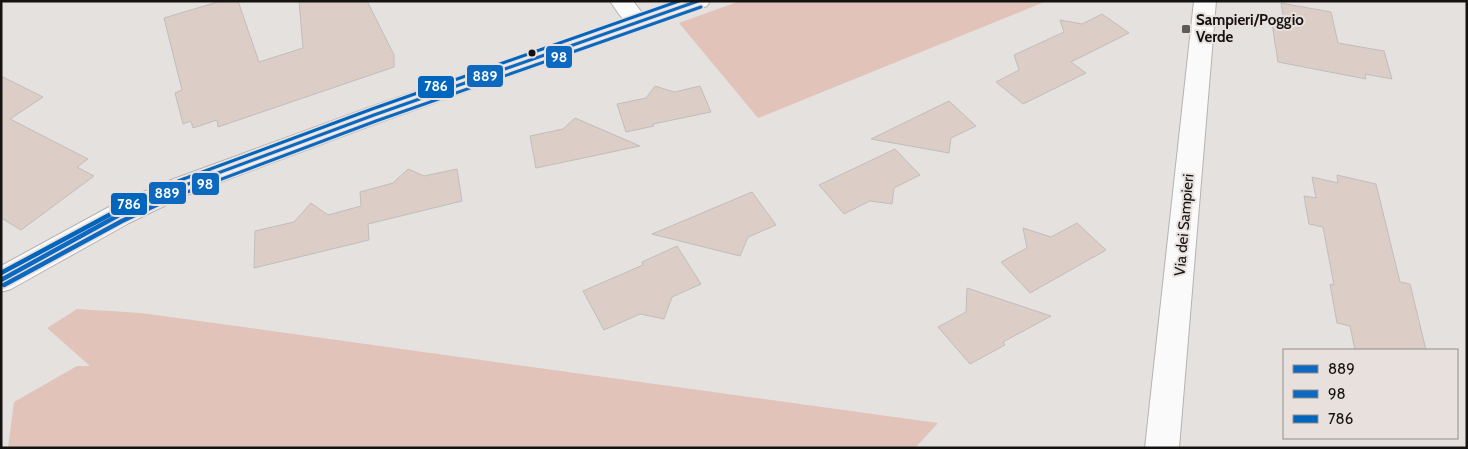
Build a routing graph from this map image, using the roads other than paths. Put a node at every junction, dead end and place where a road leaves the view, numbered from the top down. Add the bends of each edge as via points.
1 (620, 1) edge
2 (699, 1) edge
3 (1204, 1) edge
4 (639, 23) junction
5 (1, 280) edge
6 (1162, 448) edge

1 - 4 street
2 - 4 street
3 - 6 street, Via dei Sampieri
4 - 5 street via 374,115 180,187

